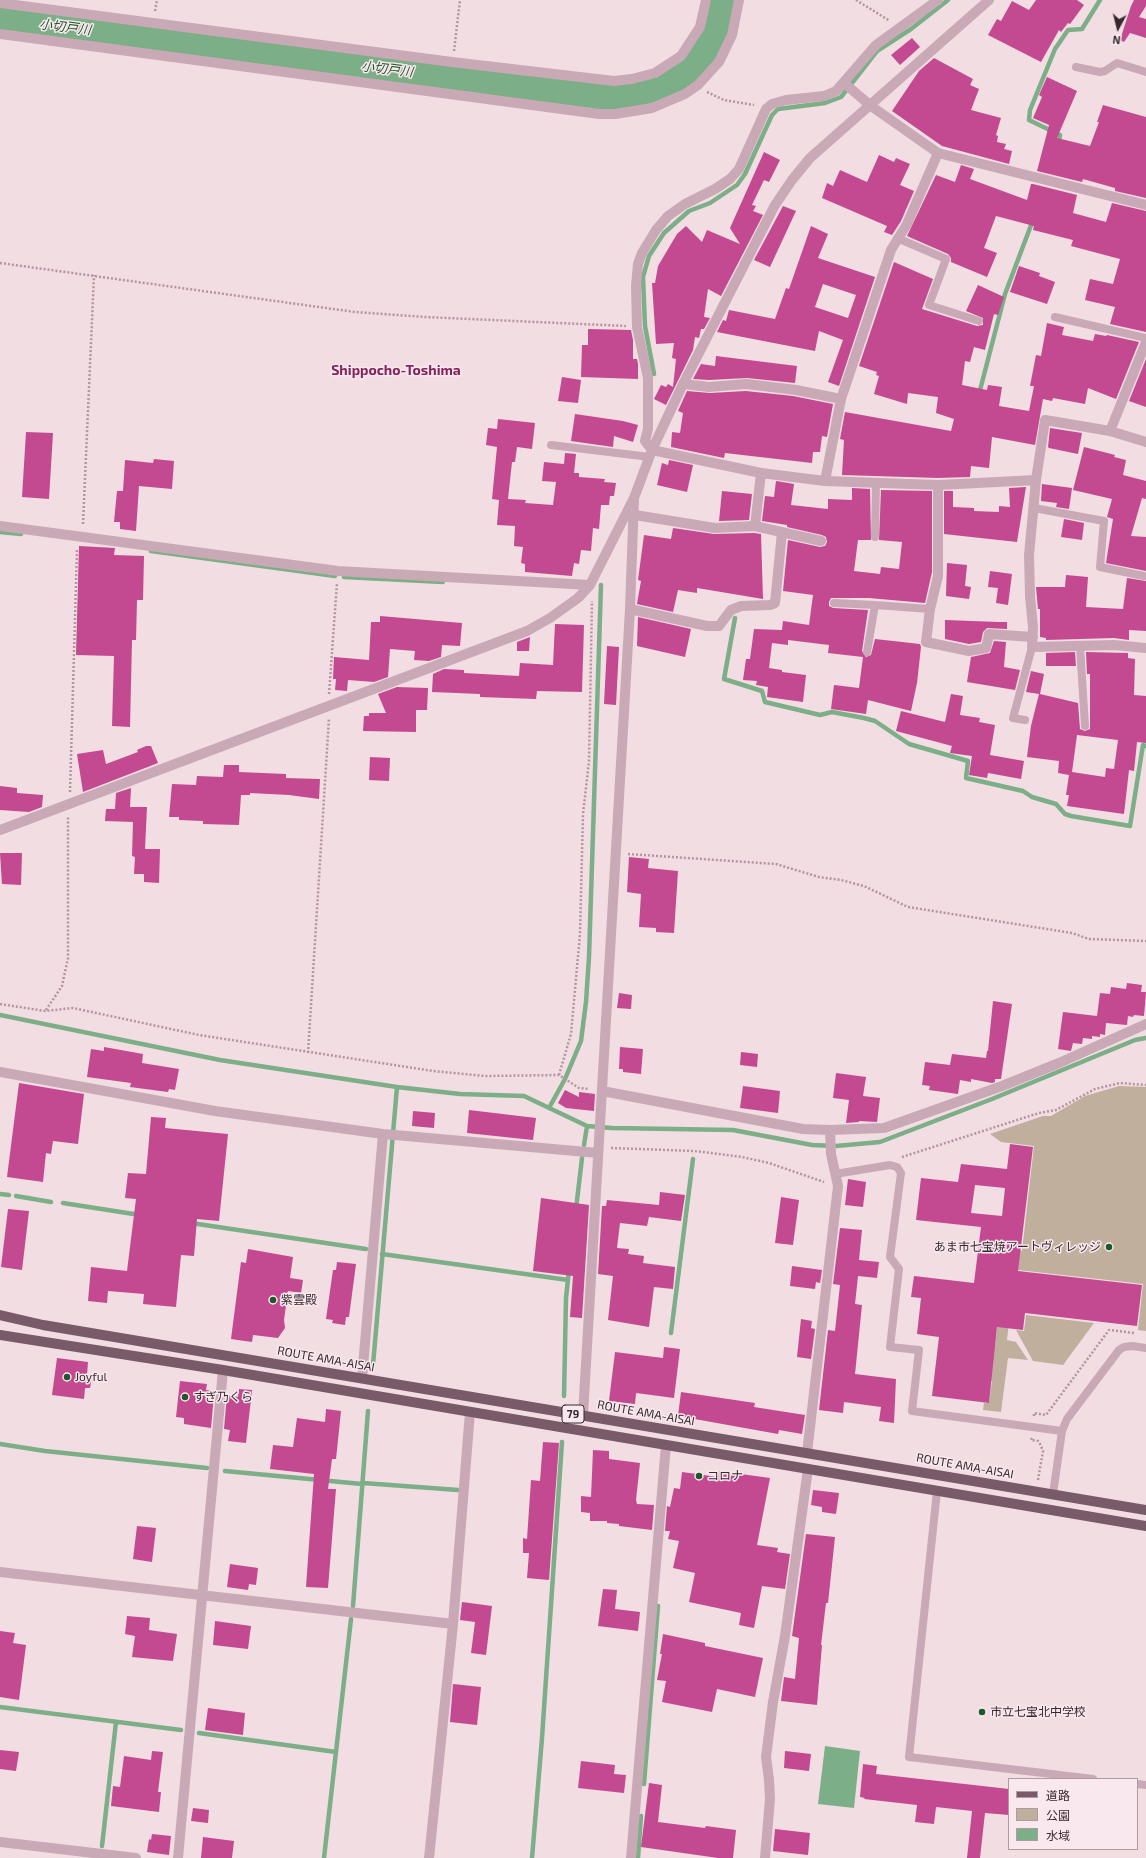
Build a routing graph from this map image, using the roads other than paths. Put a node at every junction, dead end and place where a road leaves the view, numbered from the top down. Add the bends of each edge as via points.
1 (706, 0) edge
2 (739, 0) edge
3 (938, 0) edge
4 (989, 0) edge
5 (0, 3) edge
6 (0, 34) edge
7 (1076, 68) dead end
8 (1146, 72) edge
9 (844, 84) junction
10 (871, 106) junction
11 (938, 153) junction
12 (1146, 205) edge
13 (897, 238) junction
14 (1055, 317) dead end
15 (979, 321) dead end
16 (1146, 338) edge
17 (1146, 342) edge
18 (683, 384) junction
19 (841, 399) junction
20 (1110, 431) junction
21 (1146, 442) edge
22 (551, 445) dead end
23 (651, 453) junction
24 (761, 473) junction
25 (1036, 480) junction
26 (825, 482) junction
27 (876, 483) junction
28 (938, 485) junction
29 (634, 498) junction
30 (1034, 508) junction
31 (635, 515) junction
32 (0, 526) edge
33 (755, 526) junction
34 (782, 532) junction
35 (875, 537) dead end
36 (821, 541) dead end
37 (1144, 576) dead end
38 (590, 585) junction
39 (834, 603) dead end
40 (875, 605) junction
41 (630, 609) junction
42 (930, 609) junction
43 (1032, 642) junction
44 (1080, 646) junction
45 (1146, 648) edge
46 (867, 652) dead end
47 (1025, 720) dead end
48 (1085, 726) dead end
49 (0, 830) edge
50 (1146, 1024) edge
51 (0, 1072) edge
52 (602, 1091) junction
53 (390, 1134) junction
54 (830, 1135) junction
55 (598, 1150) junction
56 (835, 1174) junction
57 (0, 1315) edge
58 (0, 1335) edge
59 (1146, 1348) edge
60 (223, 1370) junction
61 (362, 1378) junction
62 (470, 1412) junction
63 (583, 1415) junction
64 (1062, 1431) junction
65 (666, 1446) junction
66 (807, 1453) junction
67 (808, 1469) junction
68 (937, 1491) junction
69 (1053, 1494) junction
70 (1146, 1510) edge
71 (1146, 1526) edge
72 (0, 1572) edge
73 (202, 1596) junction
74 (452, 1624) junction
75 (1085, 1778) edge
76 (0, 1842) edge
77 (136, 1858) edge
78 (178, 1858) edge
79 (429, 1858) edge
80 (631, 1858) edge
81 (765, 1858) edge

1 - 5 street via 700,27 681,56 656,73 614,81
2 - 6 street via 732,35 719,62 698,85 685,94 652,108 631,113 599,114
3 - 9 street via 876,44
4 - 10 street
7 - 8 lane via 1100,72 1117,63
9 - 10 street
9 - 23 street via 824,96 772,104 739,169 715,190 685,204 668,216 642,253 636,286 637,327 648,378 648,429 645,442
10 - 11 street
10 - 18 street via 810,158 787,186
11 - 12 street
11 - 13 street via 907,224
13 - 15 lane via 946,259 929,305
13 - 19 street via 890,250
14 - 16 lane
17 - 20 street
18 - 19 street via 709,387 746,384
18 - 23 street
19 - 26 street
20 - 21 street
20 - 25 street via 1045,420
22 - 23 lane
23 - 24 street
23 - 29 street
24 - 26 street
24 - 33 street
25 - 28 street
25 - 30 street
26 - 27 street
27 - 28 street
27 - 35 lane
28 - 42 street via 938,576
29 - 31 street
29 - 38 street
30 - 37 lane via 1104,521 1100,567
30 - 43 street via 1029,555
31 - 33 street via 715,528
31 - 41 street
32 - 38 street via 338,571
33 - 34 street
34 - 36 street
34 - 41 street via 775,603 741,606 731,610 719,626 707,626
38 - 49 street via 578,598 527,631
39 - 40 lane
40 - 42 lane
40 - 46 lane
41 - 52 street
42 - 43 street via 926,642 969,652 986,648 989,634
43 - 44 street
43 - 47 lane via 1013,718
44 - 45 street via 1114,645
44 - 48 lane
50 - 54 street via 1002,1086 884,1128
51 - 53 street via 215,1111
52 - 54 street
52 - 55 street
53 - 55 street
53 - 61 street
54 - 56 street
55 - 63 street
56 - 64 lane via 890,1165 897,1167 901,1173 890,1257 899,1269 890,1347 919,1350 912,1411
56 - 66 street via 838,1186
57 - 61 main road, ROUTE AMA-AISAI / 79 via 43,1325
58 - 60 main road, 79
59 - 64 lane via 1124,1347 1113,1356 1067,1419
60 - 62 main road, 79
60 - 73 street
61 - 63 main road, ROUTE AMA-AISAI / 79
62 - 65 main road, 79
62 - 74 street
63 - 66 main road, ROUTE AMA-AISAI / 79
64 - 69 lane
65 - 67 main road, 79
65 - 80 street
66 - 69 main road, ROUTE AMA-AISAI / 79
67 - 68 main road, 79
67 - 81 street via 766,1757 770,1799
68 - 71 main road, 79
68 - 75 lane via 909,1757
69 - 70 main road, ROUTE AMA-AISAI / 79
72 - 73 street
73 - 74 street
73 - 78 street
74 - 79 street
76 - 77 street

